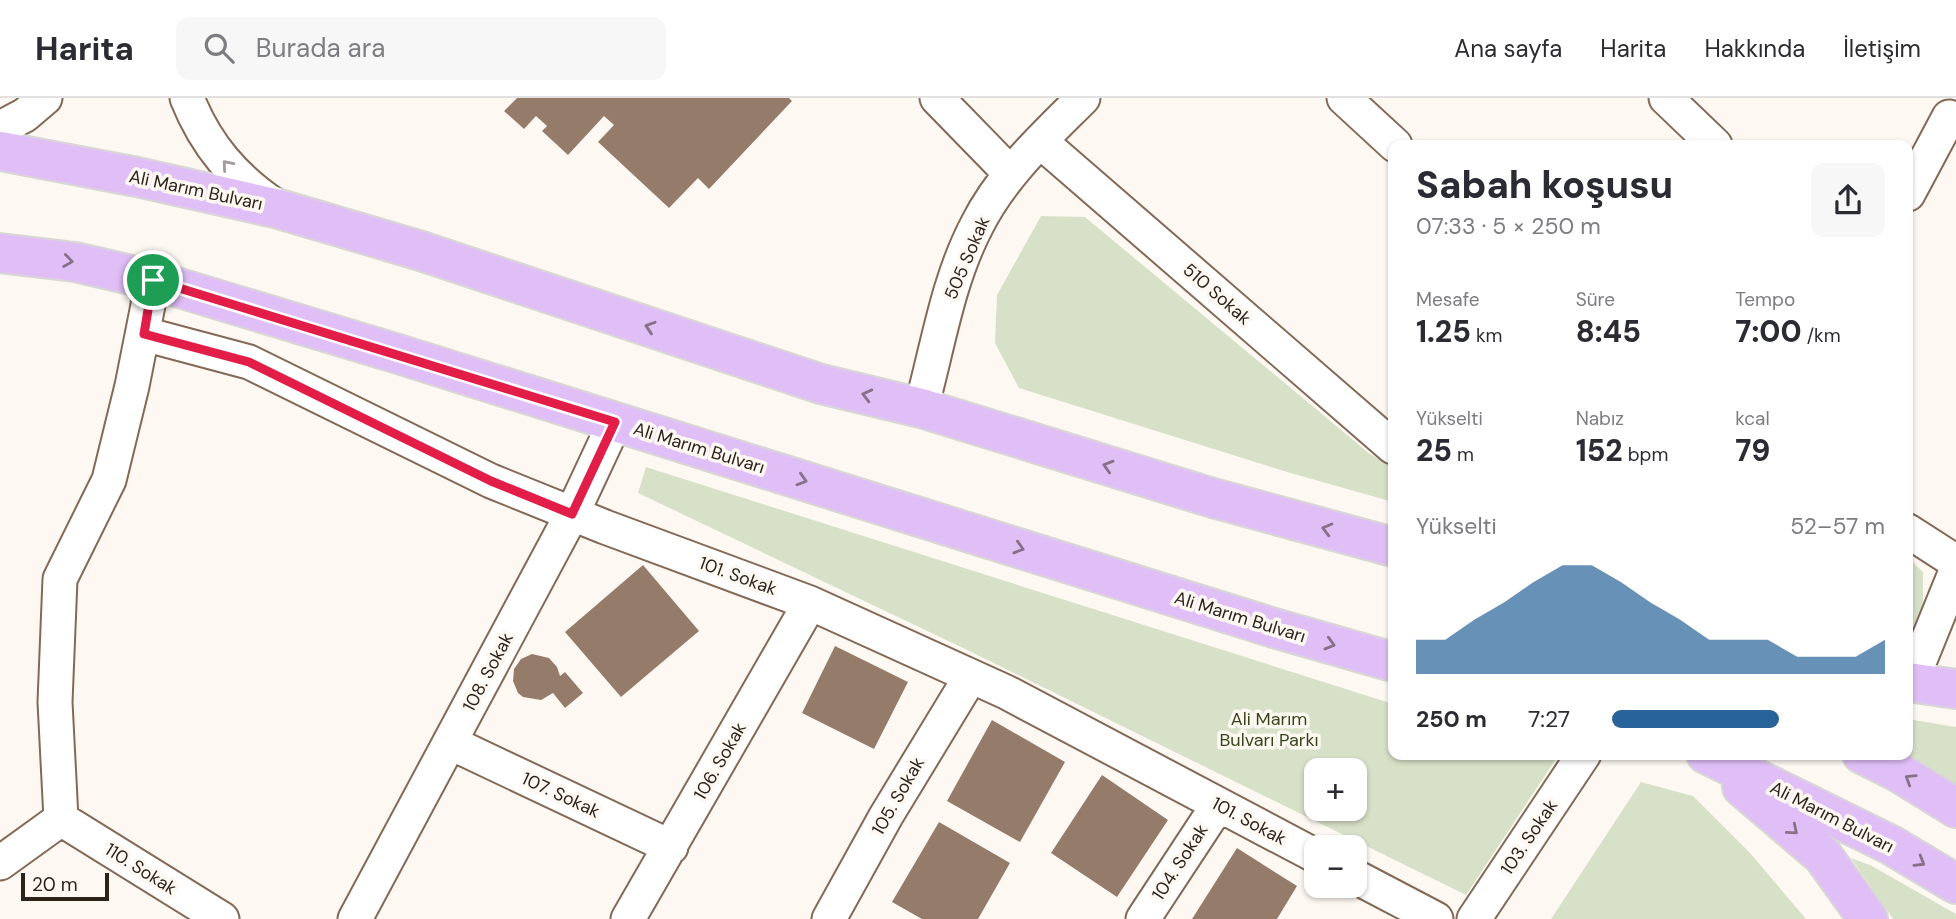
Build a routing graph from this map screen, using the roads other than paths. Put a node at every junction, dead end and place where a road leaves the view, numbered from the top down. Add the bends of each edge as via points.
1 (45, 98) edge
2 (187, 98) edge
3 (937, 98) edge
4 (1083, 98) edge
5 (1344, 98) edge
6 (1667, 98) edge
7 (1952, 113) edge
8 (0, 128) edge
9 (1390, 140) edge
10 (1710, 140) edge
11 (1040, 141) junction
12 (0, 151) edge
13 (1913, 154) edge
14 (1010, 173) junction
15 (1913, 185) edge
16 (279, 209) junction
17 (0, 253) edge
18 (153, 280) junction
19 (144, 334) junction
20 (921, 408) junction
21 (615, 422) junction
22 (1388, 443) edge
23 (572, 514) junction
24 (1913, 534) edge
25 (1388, 546) edge
26 (1956, 562) edge
27 (1956, 571) edge
28 (810, 603) junction
29 (1388, 661) edge
30 (1913, 673) edge
31 (971, 676) junction
32 (1913, 683) edge
33 (1956, 689) edge
34 (451, 743) junction
35 (1580, 760) edge
36 (1712, 760) edge
37 (1717, 760) edge
38 (1874, 760) edge
39 (1217, 805) junction
40 (1956, 808) edge
41 (61, 819) junction
42 (671, 848) junction
43 (1304, 850) edge
44 (0, 863) edge
45 (1367, 883) edge
46 (1956, 884) edge
47 (222, 919) edge
48 (355, 919) edge
49 (628, 919) edge
50 (829, 919) edge
51 (1143, 919) edge
52 (1436, 919) edge
53 (1474, 919) edge
54 (1868, 919) edge

1 - 8 street
16 -> 2 street via 236,176 214,151
3 - 14 street
4 - 11 street, 505 Sokak
5 - 9 street
6 - 10 street
7 - 13 street
7 - 15 street
11 - 14 street, 505 Sokak
11 - 22 street, 510 Sokak
12 - 16 main road, Ali Marım Bulvarı
14 - 20 street, 505 Sokak via 977,224 949,292
20 -> 16 main road, Ali Marım Bulvarı via 821,384 421,251
17 -> 18 main road, Ali Marım Bulvarı via 75,262
18 - 19 street
18 - 21 main road, Ali Marım Bulvarı
19 - 23 street, 101. Sokak via 249,362 491,481
19 - 41 street via 109,480 60,579 55,702
25 -> 20 main road, Ali Marım Bulvarı via 1213,498
21 - 23 street, 108. Sokak
21 -> 29 main road, Ali Marım Bulvarı
23 - 28 street, 101. Sokak
23 - 34 street, 108. Sokak
24 - 26 street
27 - 30 street
28 - 31 street, 101. Sokak
28 - 42 street, 106. Sokak
31 - 39 street, 101. Sokak
31 - 50 street, 105. Sokak
32 - 33 main road
34 - 42 street, 107. Sokak
34 - 48 street, 108. Sokak
35 - 53 street, 103. Sokak
36 -> 54 main road via 1823,856
37 -> 46 main road, Ali Marım Bulvarı via 1891,845
40 -> 38 main road
39 - 43 street, 101. Sokak
39 - 51 street, 104. Sokak
41 - 44 street
41 - 47 street, 110. Sokak
42 - 49 street, 106. Sokak
45 - 52 street

